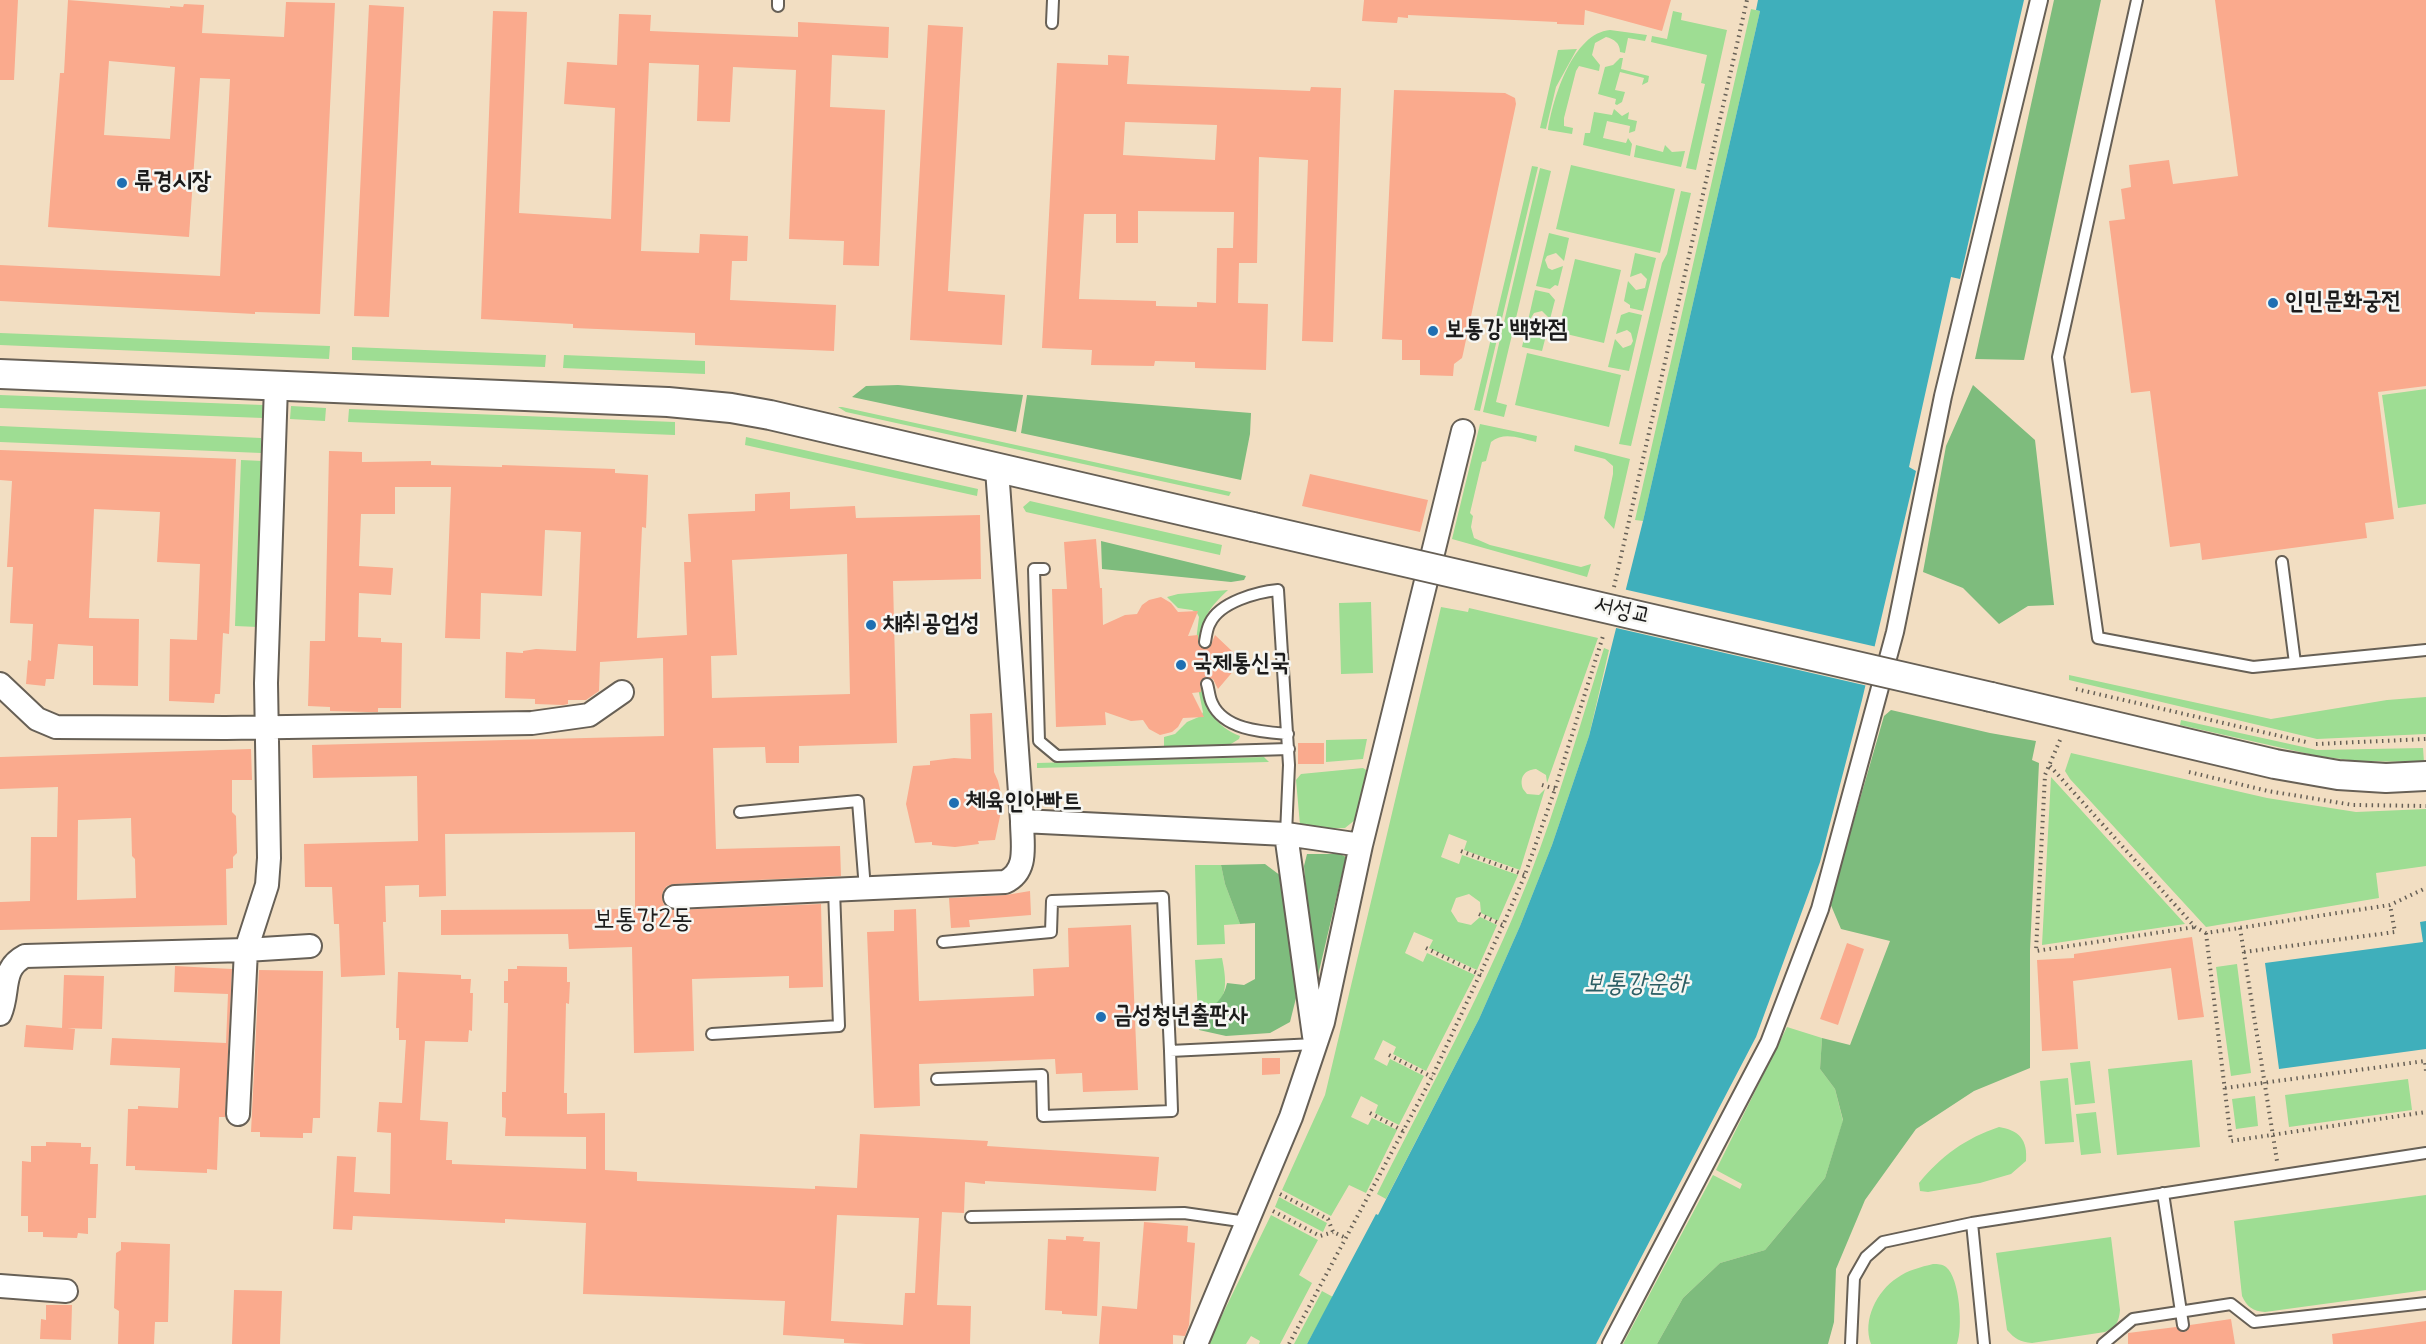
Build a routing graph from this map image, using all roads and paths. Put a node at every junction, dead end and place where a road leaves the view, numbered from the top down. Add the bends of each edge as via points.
1 (1053, 0) edge
2 (1747, 0) edge
3 (2038, 0) edge
4 (2137, 0) edge
5 (1052, 23) dead end
6 (0, 374) edge
7 (276, 386) junction
8 (1463, 431) dead end
9 (997, 469) junction
10 (2283, 562) dead end
11 (1044, 569) dead end
12 (1613, 592) dead end
13 (1605, 627) dead end
14 (1205, 642) dead end
15 (2426, 650) edge
16 (2295, 663) junction
17 (0, 684) edge
18 (1207, 684) dead end
19 (2073, 689) dead end
20 (622, 692) dead end
21 (267, 727) junction
22 (1288, 734) junction
23 (2426, 739) edge
24 (2060, 740) dead end
25 (1289, 749) junction
26 (2050, 766) junction
27 (2426, 776) edge
28 (1542, 784) dead end
29 (1555, 789) junction
30 (740, 812) dead end
31 (1022, 821) junction
32 (1286, 834) junction
33 (1361, 845) junction
34 (1461, 851) dead end
35 (1525, 875) junction
36 (2426, 888) edge
37 (866, 889) junction
38 (834, 890) junction
39 (675, 897) dead end
40 (2390, 904) junction
41 (1479, 914) dead end
42 (1503, 925) junction
43 (2196, 927) junction
44 (2240, 928) junction
45 (2206, 933) junction
46 (943, 942) dead end
47 (310, 946) dead end
48 (1426, 948) dead end
49 (246, 950) junction
50 (2244, 952) junction
51 (1481, 975) junction
52 (0, 1014) edge
53 (712, 1034) dead end
54 (1315, 1044) junction
55 (1170, 1052) junction
56 (1389, 1055) dead end
57 (2426, 1071) edge
58 (1432, 1077) junction
59 (937, 1079) dead end
60 (2265, 1083) junction
61 (2225, 1088) junction
62 (2426, 1112) edge
63 (1370, 1113) dead end
64 (238, 1114) dead end
65 (1403, 1131) junction
66 (2274, 1135) junction
67 (2426, 1154) edge
68 (2278, 1177) junction
69 (1278, 1193) dead end
70 (2163, 1193) junction
71 (1271, 1210) dead end
72 (971, 1217) dead end
73 (1247, 1222) junction
74 (1972, 1223) junction
75 (1333, 1232) junction
76 (1346, 1238) junction
77 (0, 1286) edge
78 (66, 1291) dead end
79 (2426, 1303) edge
80 (2182, 1311) junction
81 (2183, 1325) dead end
82 (1196, 1344) edge
83 (1289, 1344) edge
84 (1611, 1344) edge
85 (1851, 1344) edge
86 (1984, 1344) edge
87 (2103, 1344) edge

1 - 5 lane
2 - 12 path
3 - 84 street via 1943,396 1895,632 1820,909 1769,1043
4 - 16 lane via 2058,357 2098,638 2253,667
6 - 7 street, 서성교
7 - 9 street, 서성교 via 731,408
7 - 21 street
8 - 33 street
9 - 27 street, 서성교, bridge via 2275,764 2338,775
9 - 31 street
10 - 16 lane
11 - 25 lane via 1034,569 1039,741 1057,756
13 - 29 path
14 - 22 lane via 1210,622 1221,611 1237,600 1278,590
15 - 16 lane
17 - 21 street via 37,719 56,727
18 - 22 lane via 1212,704 1222,716 1241,727
19 - 23 path via 2317,744
20 - 21 street via 589,715 532,723
21 - 49 street via 267,885
22 - 25 lane
24 - 26 path
25 - 32 lane
26 - 43 path
26 - 43 path via 2045,775 2036,951
28 - 29 path
29 - 35 path
30 - 37 lane via 858,801
31 - 32 street
31 - 37 street via 1022,865 1016,877 1005,882
32 - 33 street
32 - 54 street
33 - 54 street
34 - 35 path
35 - 42 path
36 - 40 path
37 - 38 street
38 - 39 street
38 - 53 lane via 839,1026
40 - 44 path
40 - 50 path via 2394,932
41 - 42 path
42 - 51 path
43 - 45 path
44 - 45 path
44 - 50 path
45 - 61 path
46 - 55 lane via 1051,932 1052,901 1163,897
47 - 49 street
48 - 51 path
49 - 52 street via 25,956 14,961 9,969
49 - 64 street
50 - 60 path
51 - 58 path
54 - 55 lane
54 - 73 street via 1291,1117
55 - 59 lane via 1172,1111 1043,1116 1042,1075
56 - 58 path
57 - 60 path via 2424,1061
58 - 65 path
60 - 61 path
60 - 66 path
61 - 66 path via 2231,1141
62 - 66 path
63 - 65 path
65 - 76 path
66 - 68 path
67 - 68 lane
68 - 70 lane
69 - 75 path via 1329,1219
70 - 74 lane
70 - 80 lane
71 - 75 path via 1320,1236
72 - 73 lane via 1184,1213
73 - 82 street
74 - 85 lane via 1883,1242 1866,1257 1854,1278
74 - 86 lane
75 - 76 path
76 - 83 path
77 - 78 street
79 - 80 lane via 2254,1322 2231,1304
80 - 81 lane
80 - 87 lane via 2133,1320

